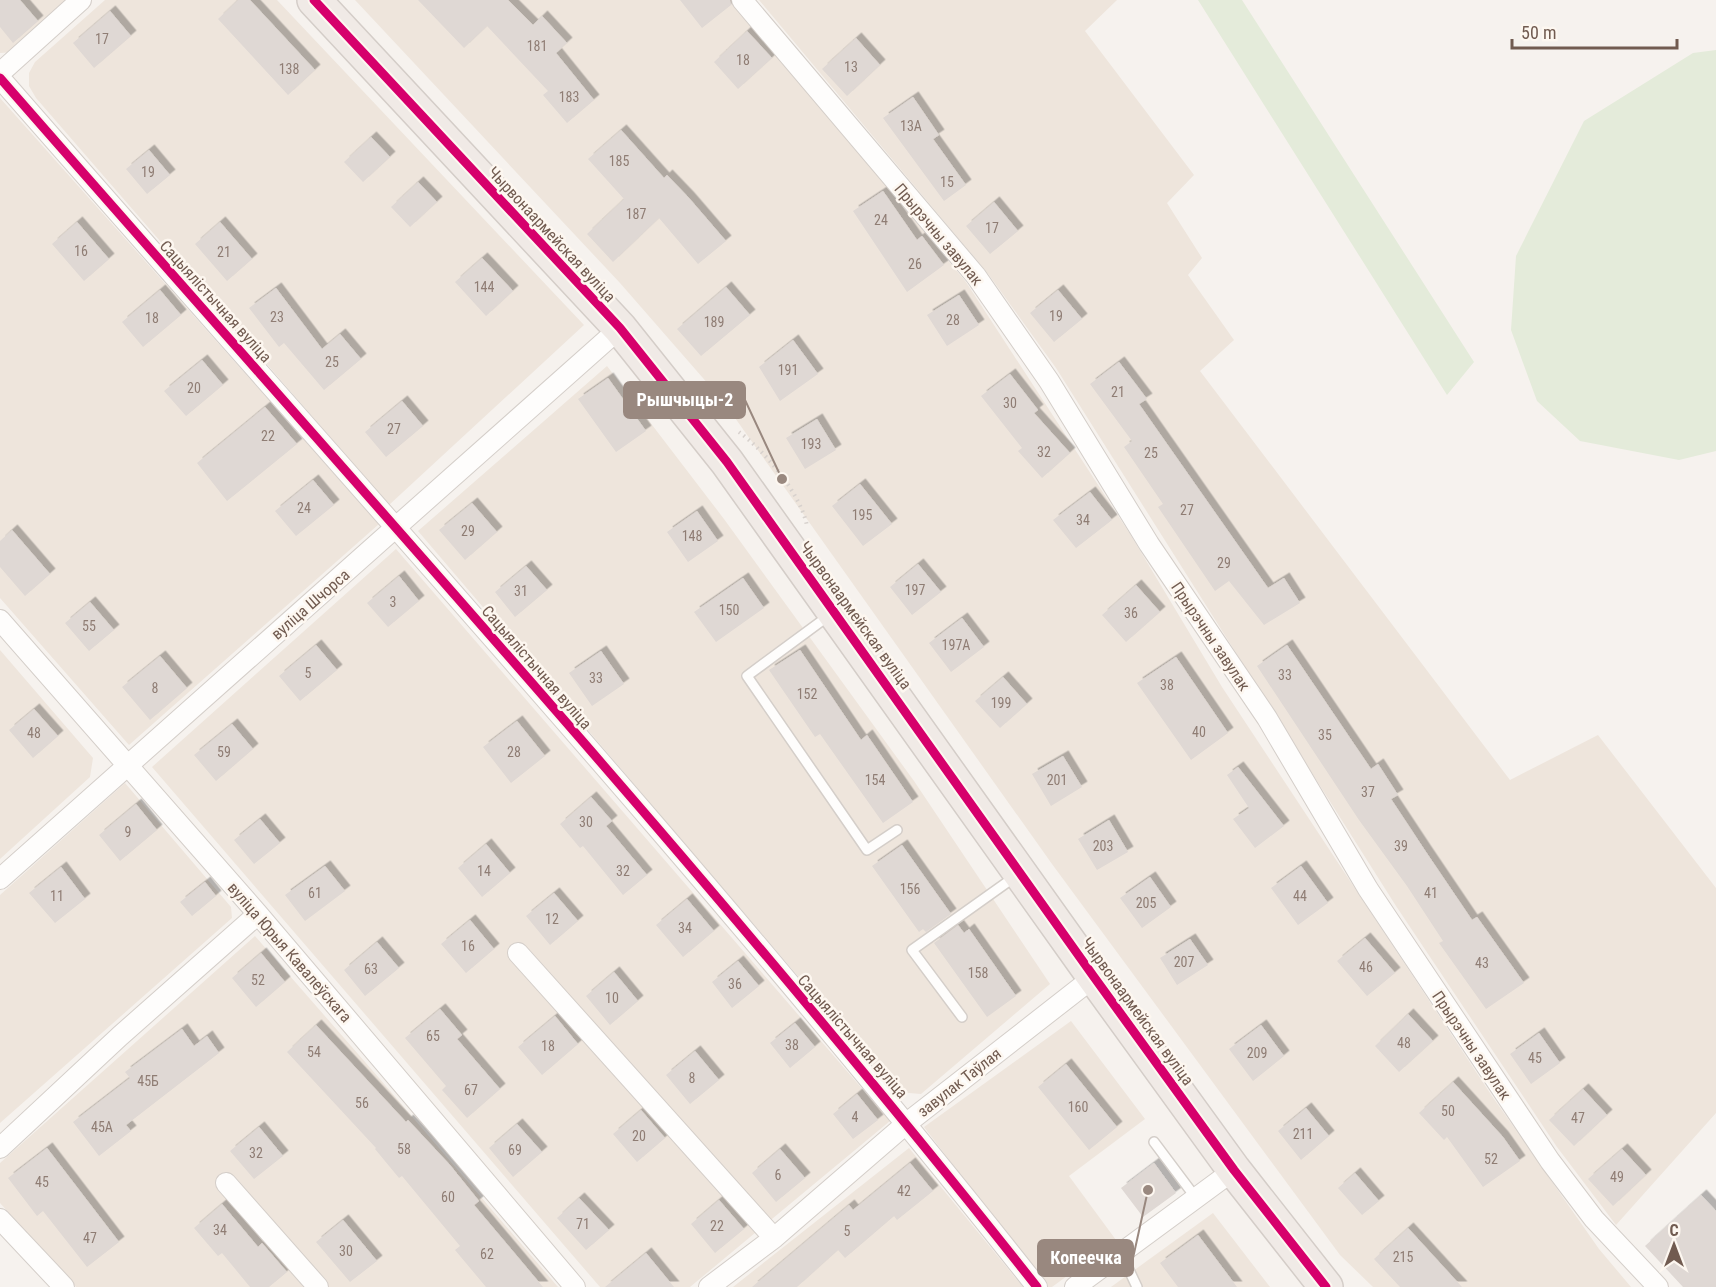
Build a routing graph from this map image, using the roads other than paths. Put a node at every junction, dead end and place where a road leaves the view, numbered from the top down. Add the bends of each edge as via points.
1 (81, 0) edge
2 (314, 0) edge
3 (742, 0) edge
4 (0, 76) edge
5 (620, 328) junction
6 (397, 527) junction
7 (835, 611) junction
8 (0, 620) edge
9 (128, 765) junction
10 (897, 830) dead end
11 (1020, 873) junction
12 (0, 879) edge
13 (258, 914) junction
14 (518, 953) dead end
15 (1094, 976) junction
16 (962, 1017) dead end
17 (908, 1123) junction
18 (1154, 1142) dead end
19 (0, 1148) edge
20 (1234, 1170) junction
21 (226, 1183) dead end
22 (1196, 1198) junction
23 (0, 1219) edge
24 (774, 1238) junction
25 (1121, 1253) junction
26 (64, 1287) edge
27 (318, 1287) edge
28 (575, 1287) edge
29 (709, 1287) edge
30 (1037, 1287) edge
31 (1075, 1287) edge
32 (1137, 1287) edge
33 (1326, 1287) edge
34 (1658, 1287) edge

1 - 4 street
2 - 5 highway, Чырвонаармейская вуліца
3 - 34 street, Прырэчны завулак via 976,276 1049,381 1149,544 1267,718 1368,889 1543,1151 1594,1219
4 - 6 street, Сацыялістычная вуліца
5 - 6 street, вуліца Шчорса
5 - 7 highway, Чырвонаармейская вуліца via 727,462
6 - 9 street, вуліца Шчорса
6 - 17 street, Сацыялістычная вуліца
7 - 10 lane via 747,676 867,850
7 - 11 highway, Чырвонаармейская вуліца
8 - 9 street, вуліца Юрыя Кавалеўскага
9 - 12 street, вуліца Шчорса
9 - 13 street, вуліца Юрыя Кавалеўскага
11 - 15 highway, Чырвонаармейская вуліца
11 - 16 lane via 912,950
13 - 19 street
13 - 28 street, вуліца Юрыя Кавалеўскага
14 - 24 street
15 - 17 street, завулак Таўлая
15 - 20 highway, Чырвонаармейская вуліца
17 - 24 street, завулак Таўлая
17 - 30 street, Сацыялістычная вуліца
18 - 22 lane
20 - 22 street
20 - 33 highway, Чырвонаармейская вуліца
21 - 27 street
22 - 25 street
23 - 26 street
24 - 29 street, завулак Таўлая
25 - 31 street
25 - 32 lane

